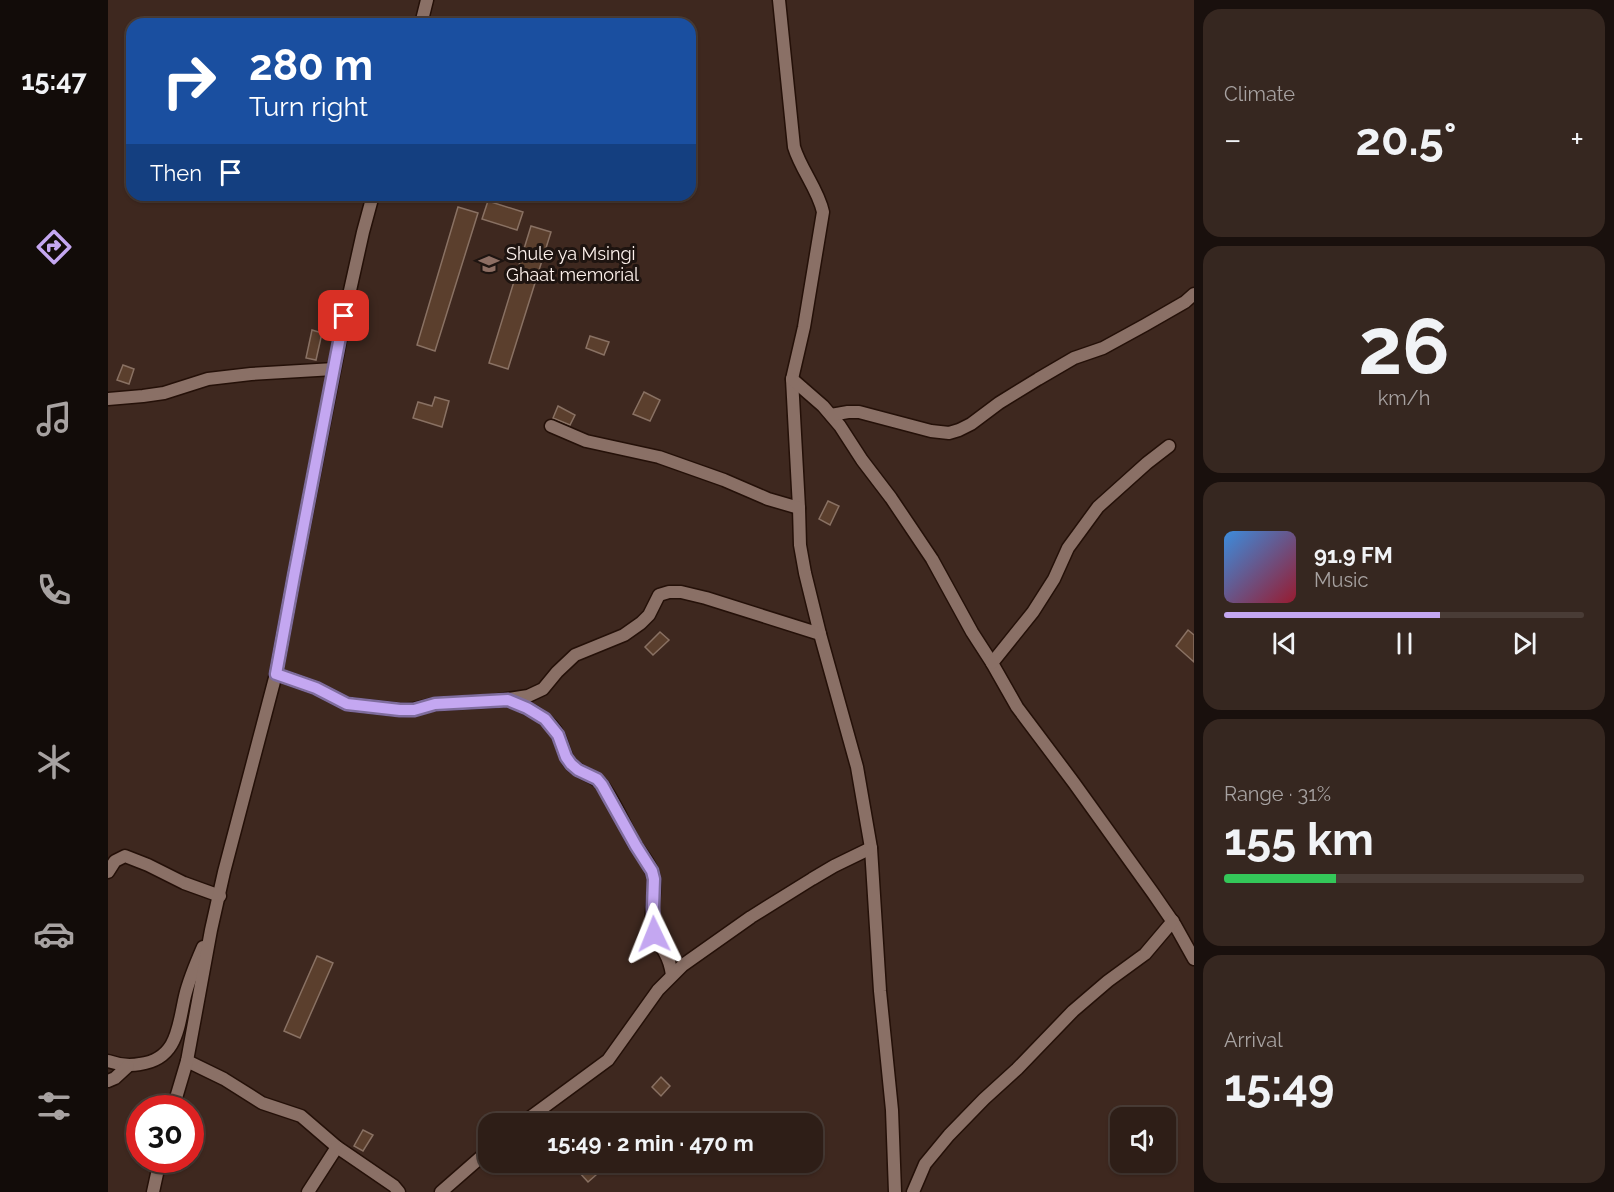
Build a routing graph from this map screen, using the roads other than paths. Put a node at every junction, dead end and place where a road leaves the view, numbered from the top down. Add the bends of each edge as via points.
1 (427, 0) edge
2 (780, 0) edge
3 (422, 18) edge
4 (371, 201) edge
5 (1194, 294) edge
6 (334, 369) junction
7 (792, 379) junction
8 (108, 399) edge
9 (831, 415) junction
10 (551, 426) dead end
11 (1168, 446) dead end
12 (800, 508) junction
13 (820, 634) junction
14 (992, 663) junction
15 (276, 674) junction
16 (508, 700) junction
17 (871, 848) junction
18 (108, 872) edge
19 (220, 896) junction
20 (1173, 921) junction
21 (212, 930) junction
22 (1194, 959) edge
23 (672, 975) junction
24 (108, 1061) edge
25 (187, 1061) junction
26 (128, 1066) junction
27 (108, 1081) edge
28 (177, 1095) edge
29 (536, 1113) edge
30 (337, 1147) junction
31 (478, 1160) edge
32 (157, 1173) edge
33 (153, 1192) edge
34 (308, 1192) edge
35 (399, 1192) edge
36 (441, 1192) edge
37 (896, 1192) edge
38 (913, 1192) edge

1 - 3 street
2 - 7 street via 794,147 824,212
4 - 6 street
5 - 9 street via 1103,348 1074,358 971,424 949,433 860,412
6 - 8 street via 219,378 144,396
6 - 15 street
7 - 9 street
7 - 12 street
9 - 14 street via 932,559
10 - 12 street via 586,441 659,458
11 - 14 street via 1098,507 1068,548 1038,604
12 - 13 street via 800,545
13 - 16 street via 706,598 669,592 660,595 649,615 624,635 575,655 540,692
13 - 17 street via 857,767
14 - 20 street via 1017,707
15 - 16 street via 347,704 400,710
15 - 19 street
16 - 23 street via 545,719 558,735 571,764 597,779 606,791 652,871 654,934
17 - 23 street via 751,917
17 - 37 street
18 - 19 street via 115,861 125,856
19 - 21 street
20 - 22 street
20 - 38 street via 1145,954 1073,1011 949,1135 925,1164
21 - 25 street
21 - 26 street via 195,965 180,1024 168,1052 146,1064
23 - 29 street via 608,1060
24 - 26 street
25 - 28 street
25 - 30 street via 262,1103 301,1116
26 - 27 street
30 - 34 street
30 - 35 street
31 - 36 street
32 - 33 street

